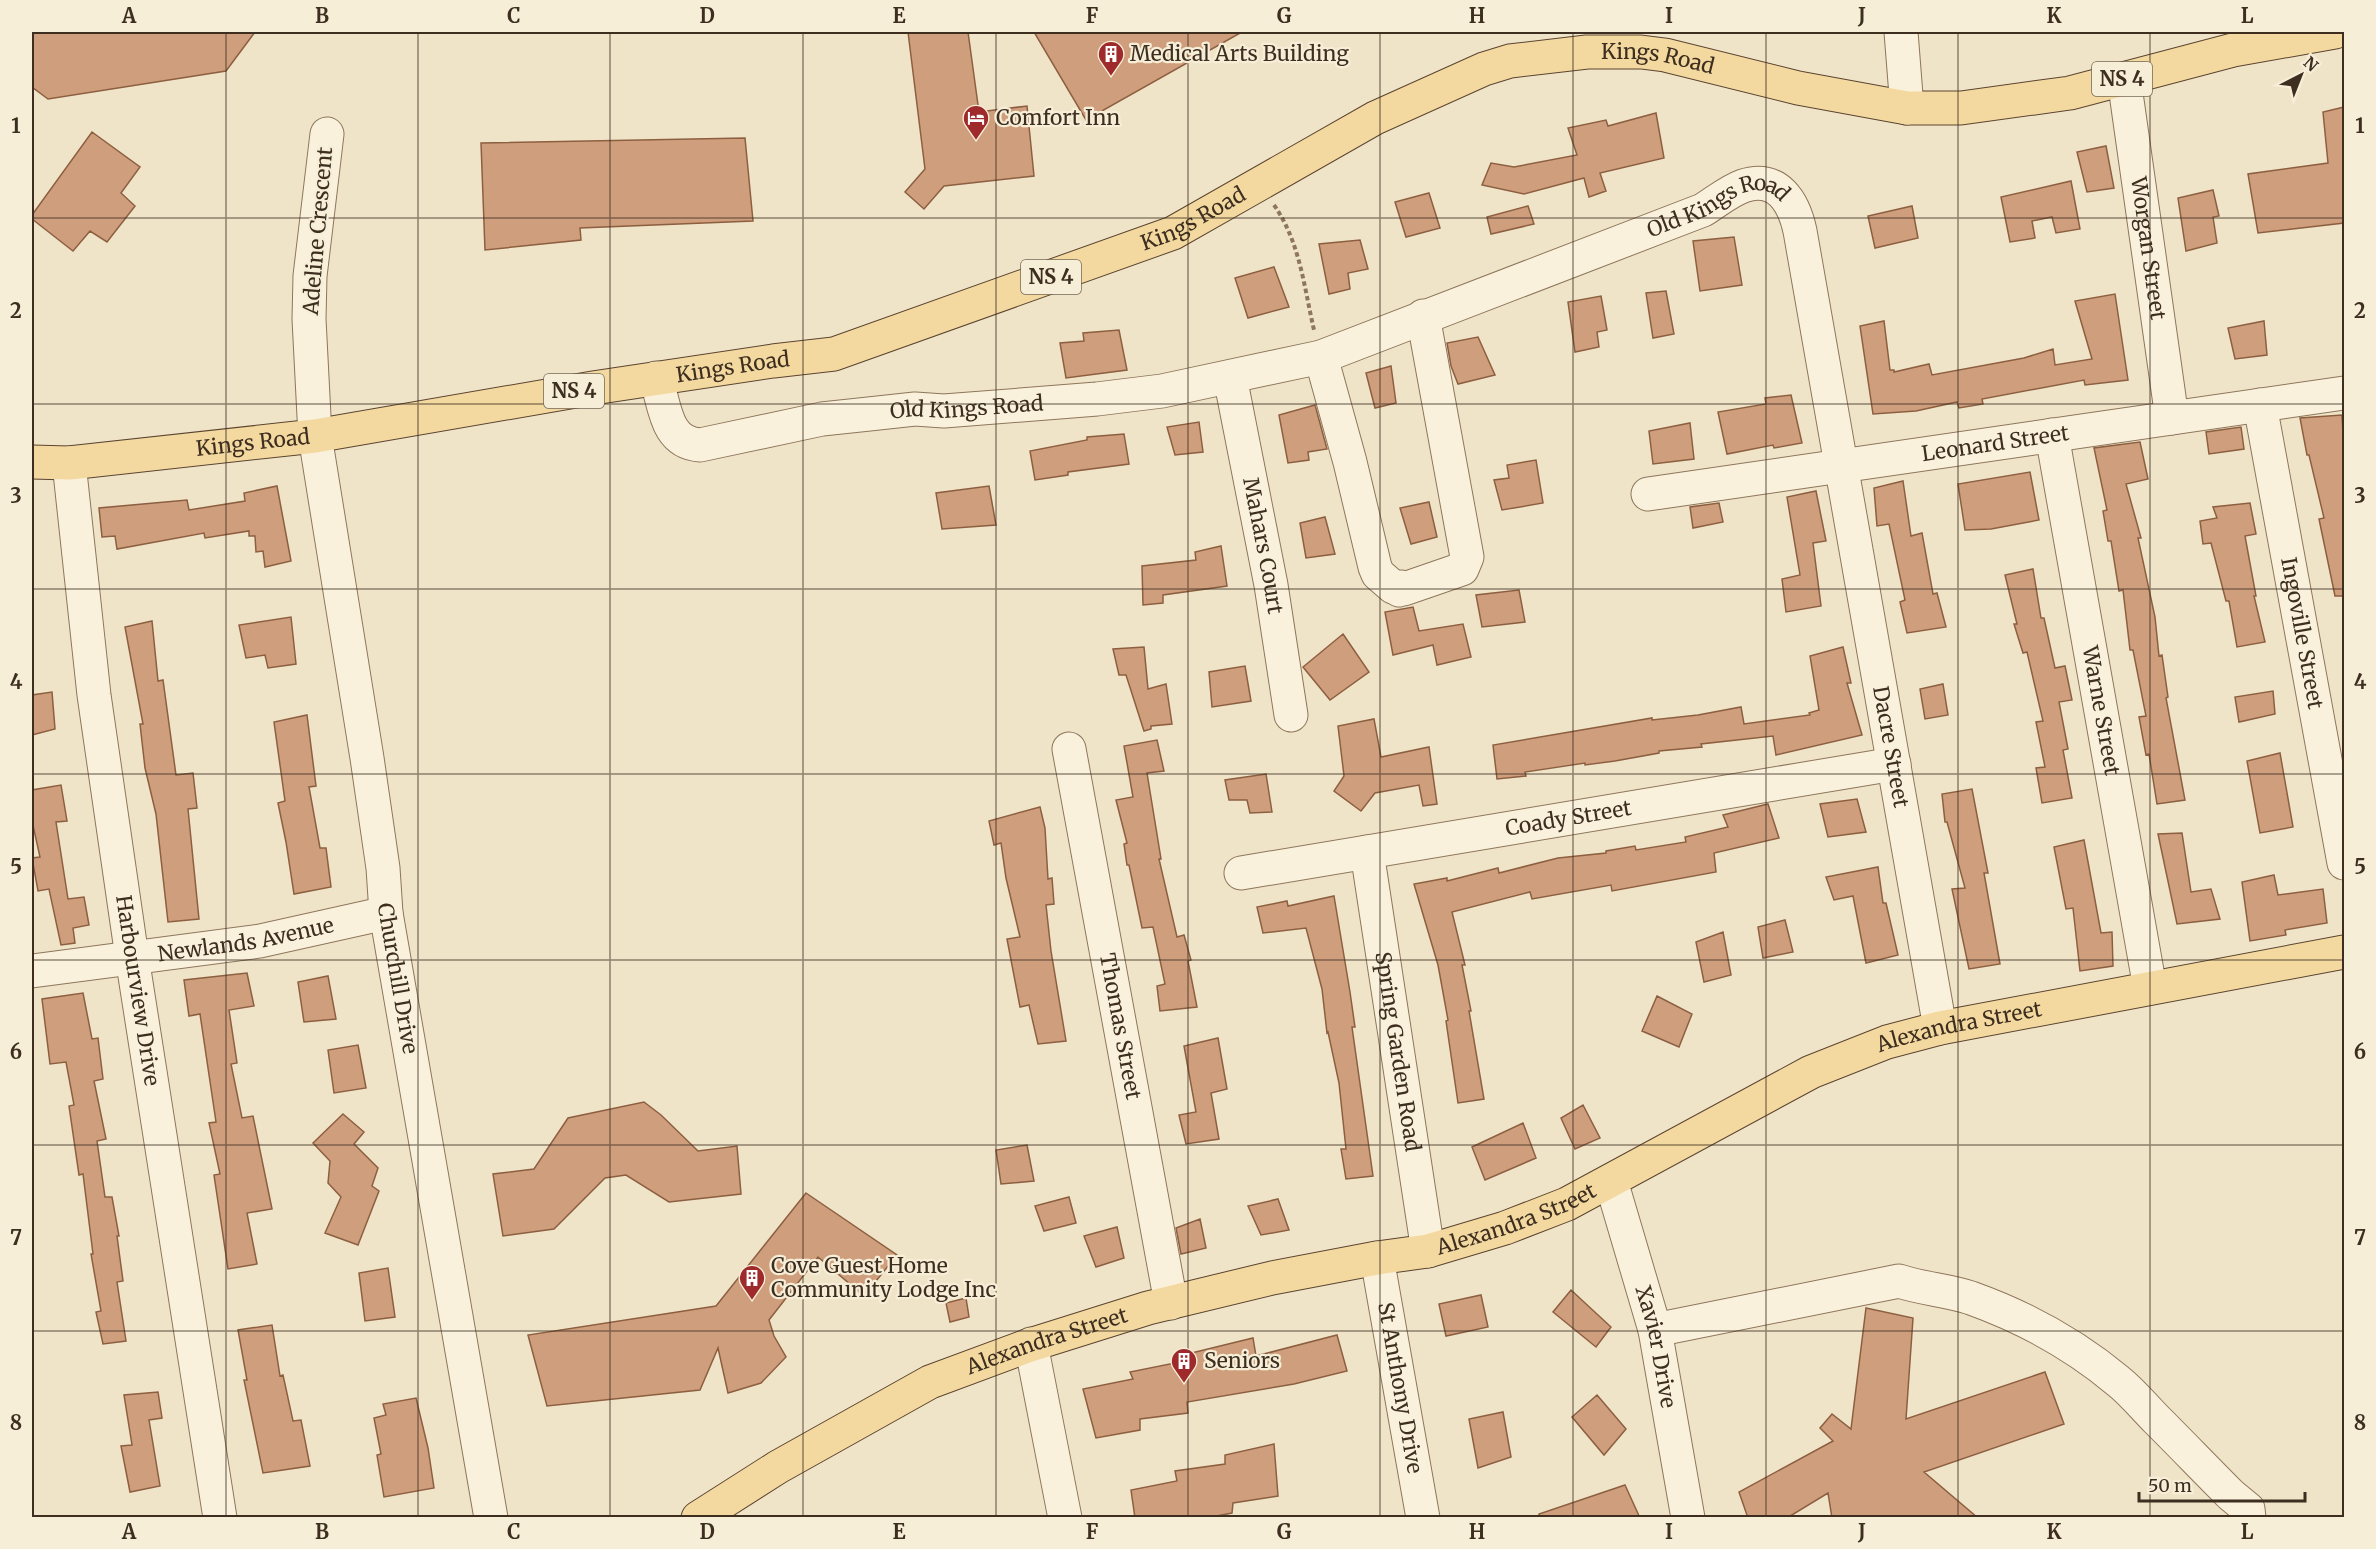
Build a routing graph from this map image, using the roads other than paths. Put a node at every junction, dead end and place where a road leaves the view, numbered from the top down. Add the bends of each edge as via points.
1 (1901, 32) edge
2 (2335, 32) edge
3 (2124, 79) junction
4 (1907, 108) junction
5 (327, 135) dead end
6 (1423, 316) junction
7 (1321, 357) junction
8 (1230, 377) junction
9 (657, 378) junction
10 (2344, 393) edge
11 (2260, 405) junction
12 (2172, 418) junction
13 (2052, 435) junction
14 (315, 436) junction
15 (32, 462) edge
16 (69, 463) junction
17 (1842, 466) junction
18 (1648, 494) dead end
19 (1291, 715) dead end
20 (1069, 750) dead end
21 (1894, 764) junction
22 (1367, 852) junction
23 (2344, 863) edge
24 (1241, 873) dead end
25 (386, 913) junction
26 (2344, 952) edge
27 (132, 957) junction
28 (32, 971) edge
29 (2150, 988) junction
30 (1940, 1028) junction
31 (1611, 1181) junction
32 (1428, 1251) junction
33 (1377, 1258) junction
34 (1171, 1303) junction
35 (1654, 1330) junction
36 (1031, 1344) junction
37 (2240, 1506) edge
38 (220, 1518) edge
39 (491, 1518) edge
40 (698, 1518) edge
41 (1065, 1518) edge
42 (1423, 1518) edge
43 (1688, 1518) edge

1 - 4 street
2 - 3 main road, Kings Road / NS 4 via 2233,50
3 - 4 main road, Kings Road / NS 4 via 2017,102
3 - 12 street, Worgan Street
4 - 9 main road, Kings Road / NS 4 via 1798,88 1665,55 1587,52 1510,61 1376,118 1173,233 834,354
5 - 14 street, Adeline Crescent via 310,276
6 - 7 street, Old Kings Road
6 - 7 street via 1467,557 1462,569 1450,575 1400,590 1378,574
6 - 17 street, Old Kings Road via 1703,210 1741,186 1767,185 1786,196 1796,211
7 - 8 street, Old Kings Road
8 - 9 street, Old Kings Road via 1097,399 944,411 915,409 822,419 704,445 685,441 674,433
8 - 19 street, Mahars Court via 1276,610
9 - 14 main road, Kings Road / NS 4
10 - 11 street, Leonard Street
11 - 12 street, Leonard Street
11 - 23 street, Ingoville Street
12 - 13 street, Leonard Street
13 - 17 street, Leonard Street
13 - 29 street, Warne Street
14 - 16 main road, Kings Road / NS 4
14 - 25 street, Churchill Drive via 367,758
15 - 16 main road, Kings Road / NS 4
16 - 27 street, Harbourview Drive via 94,695
17 - 18 street, Leonard Street
17 - 21 street, Dacre Street
20 - 34 street, Thomas Street
21 - 22 street, Coady Street
21 - 30 street, Dacre Street
22 - 24 street, Coady Street
22 - 32 street, Spring Garden Road
25 - 27 street, Newlands Avenue via 260,941
25 - 39 street, Churchill Drive
26 - 29 main road, Alexandra Street
27 - 28 street, Newlands Avenue
27 - 38 street, Harbourview Drive
29 - 30 main road, Alexandra Street
30 - 31 main road, Alexandra Street via 1887,1042 1811,1072
31 - 32 main road, Alexandra Street via 1524,1222
31 - 35 street, Xavier Drive
32 - 33 main road, Alexandra Street
33 - 34 main road, Alexandra Street
33 - 42 street, St Anthony Drive
34 - 36 main road, Alexandra Street
35 - 37 street via 1899,1281 1942,1289 2023,1319 2073,1348 2119,1382
35 - 43 street, Xavier Drive
36 - 40 main road, Alexandra Street via 930,1382 778,1467
36 - 41 street

